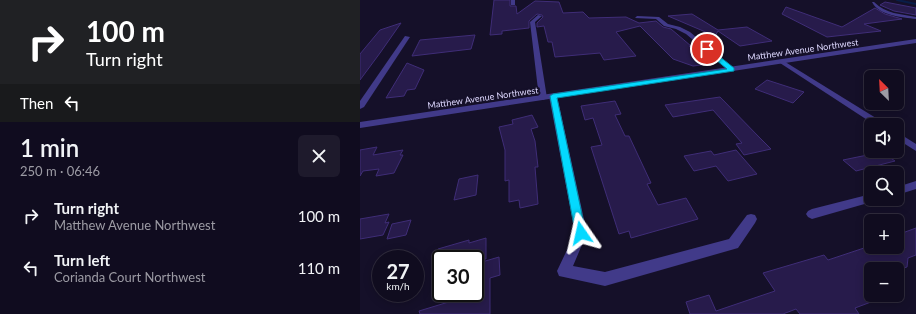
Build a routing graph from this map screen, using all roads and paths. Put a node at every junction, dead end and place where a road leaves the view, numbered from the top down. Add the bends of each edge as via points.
1 (873, 3) dead end
2 (540, 16) dead end
3 (637, 17) dead end
4 (916, 18) edge
5 (407, 37) dead end
6 (916, 41) edge
7 (782, 62) junction
8 (732, 70) junction
9 (548, 97) junction
10 (360, 108) edge
11 (870, 118) edge
12 (360, 125) edge
13 (904, 140) edge
14 (916, 148) edge
15 (916, 185) edge
16 (904, 189) edge
17 (864, 200) edge
18 (812, 214) dead end
19 (751, 220) dead end

1 - 4 lane via 883,11
2 - 9 street via 532,22
3 - 8 street via 657,18 666,25 683,31
5 - 10 street
6 - 7 street, Matthew Avenue Northwest
7 - 8 street, Matthew Avenue Northwest
7 - 11 street
8 - 9 street, Matthew Avenue Northwest
9 - 12 street, Matthew Avenue Northwest
9 - 19 street via 581,233 564,271 605,279 733,244
13 - 14 street
15 - 16 street
17 - 18 street

